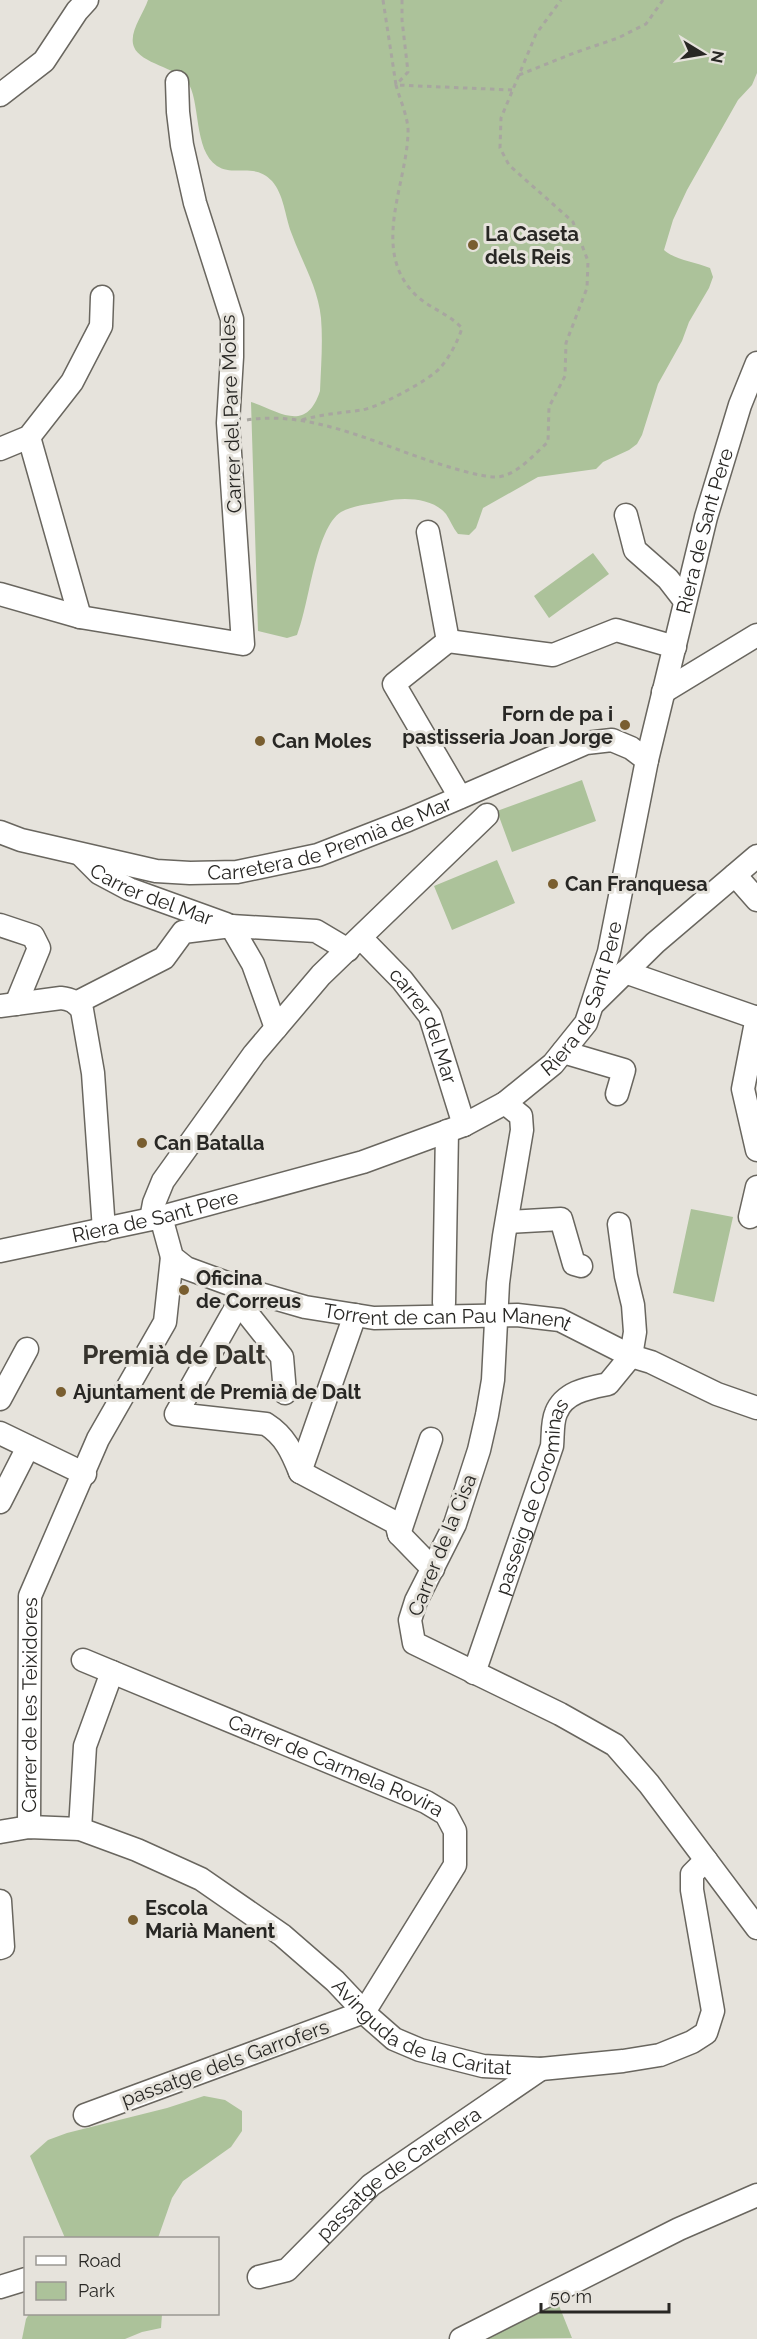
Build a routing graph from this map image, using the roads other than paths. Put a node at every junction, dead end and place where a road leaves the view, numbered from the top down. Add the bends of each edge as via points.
1 (87, 0) edge
2 (177, 82) dead end
3 (0, 95) edge
4 (102, 297) dead end
5 (757, 363) edge
6 (29, 437) junction
7 (0, 449) edge
8 (626, 515) dead end
9 (428, 532) dead end
10 (0, 594) edge
11 (685, 601) junction
12 (80, 617) junction
13 (757, 635) edge
14 (448, 641) junction
15 (675, 647) junction
16 (663, 692) junction
17 (647, 760) junction
18 (460, 797) junction
19 (486, 816) dead end
20 (0, 832) edge
21 (79, 853) junction
22 (757, 856) edge
23 (735, 875) junction
24 (757, 900) edge
25 (0, 925) edge
26 (231, 926) junction
27 (354, 944) junction
28 (625, 972) junction
29 (76, 1003) junction
30 (8, 1005) edge
31 (592, 1005) junction
32 (757, 1017) edge
33 (276, 1028) junction
34 (563, 1052) junction
35 (617, 1094) dead end
36 (505, 1103) junction
37 (456, 1128) junction
38 (757, 1150) edge
39 (757, 1187) edge
40 (750, 1216) dead end
41 (156, 1218) junction
42 (507, 1222) junction
43 (619, 1224) dead end
44 (104, 1230) junction
45 (0, 1251) edge
46 (172, 1257) junction
47 (581, 1266) dead end
48 (243, 1296) junction
49 (444, 1303) dead end
50 (355, 1315) junction
51 (497, 1315) junction
52 (27, 1349) dead end
53 (631, 1356) junction
54 (285, 1392) dead end
55 (1, 1394) edge
56 (757, 1408) edge
57 (0, 1433) edge
58 (431, 1439) dead end
59 (28, 1447) junction
60 (300, 1472) junction
61 (85, 1474) junction
62 (0, 1502) edge
63 (399, 1534) junction
64 (432, 1569) junction
65 (83, 1660) dead end
66 (112, 1672) junction
67 (474, 1673) junction
68 (29, 1827) junction
69 (81, 1829) junction
70 (0, 1832) edge
71 (706, 1860) junction
72 (0, 1901) edge
73 (757, 1928) edge
74 (0, 1948) edge
75 (364, 2012) junction
76 (541, 2069) junction
77 (85, 2115) dead end
78 (757, 2195) edge
79 (259, 2277) dead end
80 (24, 2280) edge
81 (0, 2287) edge
82 (460, 2339) edge

1 - 3 street via 44,62
2 - 12 street, Carrer del Pare Moles via 182,145 195,203 232,319 228,423 243,644
4 - 6 street via 101,326 72,382
5 - 11 street, Riera de Sant Pere via 733,427
6 - 7 street
6 - 12 street
8 - 11 street via 635,550 668,579
9 - 14 street
10 - 12 street
11 - 15 street, Riera de Sant Pere
13 - 16 street
14 - 15 street via 553,655 616,630
14 - 18 street via 394,684
15 - 16 street, Riera de Sant Pere
16 - 17 street, Riera de Sant Pere
17 - 18 street, Carretera de Premià de Mar via 612,740 586,743
17 - 31 street, Riera de Sant Pere via 609,952
18 - 21 street, Carretera de Premià de Mar via 318,855 237,872 156,872
19 - 27 street
20 - 21 street, Carretera de Premià de Mar
21 - 26 street, Carrer del Mar via 99,873 129,889
22 - 23 street
23 - 24 street
23 - 28 street
25 - 30 street via 33,936 39,948
26 - 27 street, carrer del Mar via 316,931
26 - 29 street via 183,932 164,958
26 - 33 street via 253,964
27 - 33 street via 321,975
27 - 37 street, carrer del Mar via 402,980 430,1016
28 - 31 street
28 - 32 street
29 - 30 street via 61,998
29 - 44 street via 82,1010 93,1073
31 - 34 street, Riera de Sant Pere via 586,1023
32 - 38 street via 743,1089
33 - 41 street via 163,1181 154,1203
34 - 35 street via 624,1070
34 - 36 street, Riera de Sant Pere
36 - 37 street, Riera de Sant Pere
36 - 42 street, Carrer de la Cisa via 521,1116 522,1130
37 - 41 street, Riera de Sant Pere via 363,1162
37 - 49 street, carrer del Mar
39 - 40 street
41 - 44 street, Riera de Sant Pere
41 - 46 street
42 - 47 street via 561,1219 574,1264
42 - 51 street, Carrer de la Cisa
43 - 53 street via 633,1305 635,1332
44 - 45 street, Riera de Sant Pere
46 - 48 street, Torrent de can Pau Manent
46 - 61 street, Carrer de les Teixidores via 165,1322 98,1439
48 - 50 street, Torrent de can Pau Manent
48 - 54 street via 282,1357
48 - 60 street via 176,1414 266,1424 290,1446
50 - 51 street, Torrent de can Pau Manent
50 - 60 street
51 - 53 street, Torrent de can Pau Manent via 560,1320
51 - 64 street, Carrer de la Cisa via 493,1380 479,1450 454,1524
52 - 55 street
53 - 56 street, Torrent de can Pau Manent
53 - 67 street, passeig de Corominas via 608,1384 568,1396 555,1413 552,1446
57 - 59 street
58 - 63 street
59 - 61 street
59 - 62 street
60 - 63 street via 396,1523
61 - 68 street, Carrer de les Teixidores via 30,1596
63 - 64 street
64 - 67 street, Carrer de la Cisa via 410,1620 414,1643
65 - 66 street, Carrer de Carmela Rovira
66 - 69 street via 85,1746
66 - 75 street, Carrer de Carmela Rovira via 426,1802 446,1814 455,1831 455,1865
67 - 71 street, Carrer de la Cisa via 615,1745
68 - 69 street, Avinguda de la Caritat
68 - 70 street, Avinguda de la Caritat
69 - 75 street, Avinguda de la Caritat via 201,1879 282,1935
71 - 73 street, Carrer de la Cisa
71 - 76 street, Avinguda de la Caritat via 693,1874 692,1890 713,2011 706,2032 660,2055
72 - 74 street
75 - 76 street, Avinguda de la Caritat via 394,2039 420,2050 483,2066
75 - 77 street, passatge dels Garrofers
76 - 79 street, passatge de Carenera via 371,2185 287,2270
78 - 82 street via 679,2229
80 - 81 street

